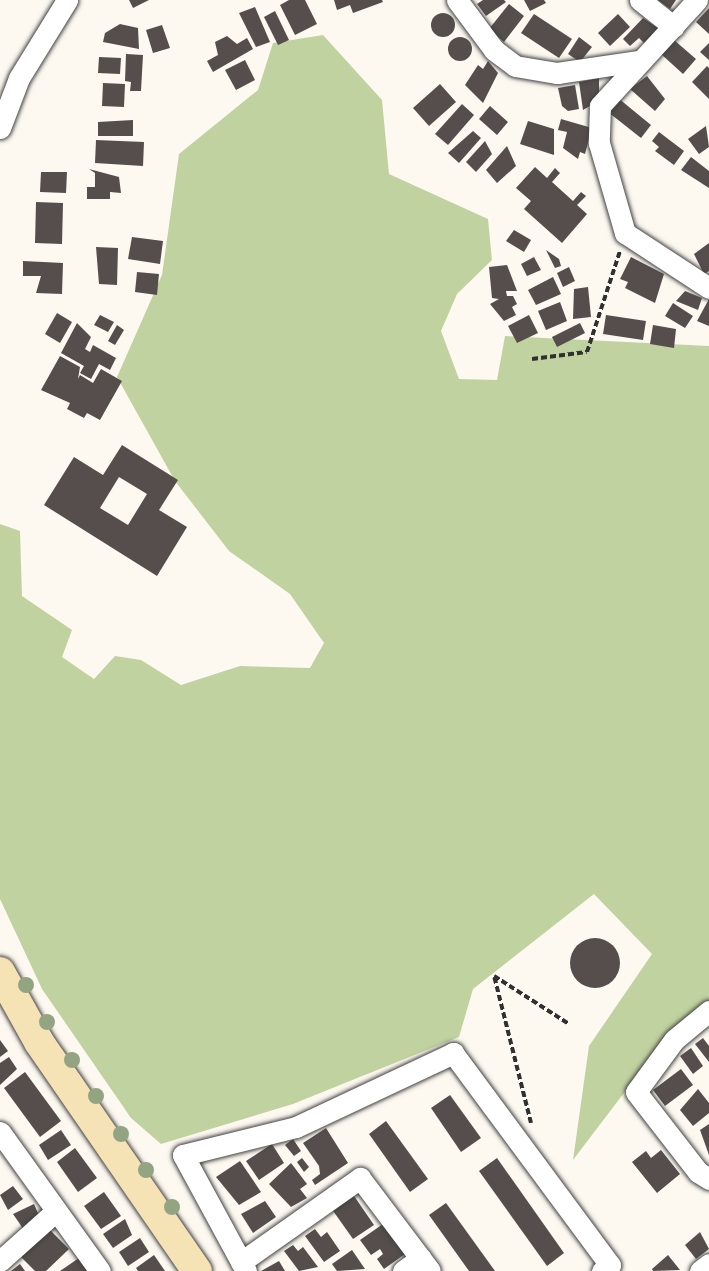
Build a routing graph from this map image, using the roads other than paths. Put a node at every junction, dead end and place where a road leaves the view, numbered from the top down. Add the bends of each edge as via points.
1 (67, 0) edge
2 (457, 0) edge
3 (640, 0) edge
4 (697, 0) edge
5 (674, 27) junction
6 (637, 61) junction
7 (0, 128) edge
8 (709, 288) edge
9 (0, 972) edge
10 (707, 1019) edge
11 (0, 1132) edge
12 (709, 1179) edge
13 (56, 1211) junction
14 (0, 1261) edge
15 (425, 1264) edge
16 (709, 1264) edge
17 (244, 1266) edge
18 (100, 1271) edge
19 (197, 1271) edge
20 (403, 1271) edge
21 (602, 1271) edge
22 (700, 1271) edge

1 - 7 street via 19,78
2 - 6 street via 488,44 515,66 557,73
3 - 5 street
4 - 5 street
5 - 6 street
6 - 8 street via 600,106 599,143 625,233
9 - 19 street via 39,1042
10 - 12 street via 674,1040 636,1092 698,1172
11 - 13 street
13 - 14 street
13 - 18 street
15 - 17 street via 360,1178
15 - 20 street
16 - 22 street
17 - 21 street via 183,1155 297,1127 453,1053 610,1265

